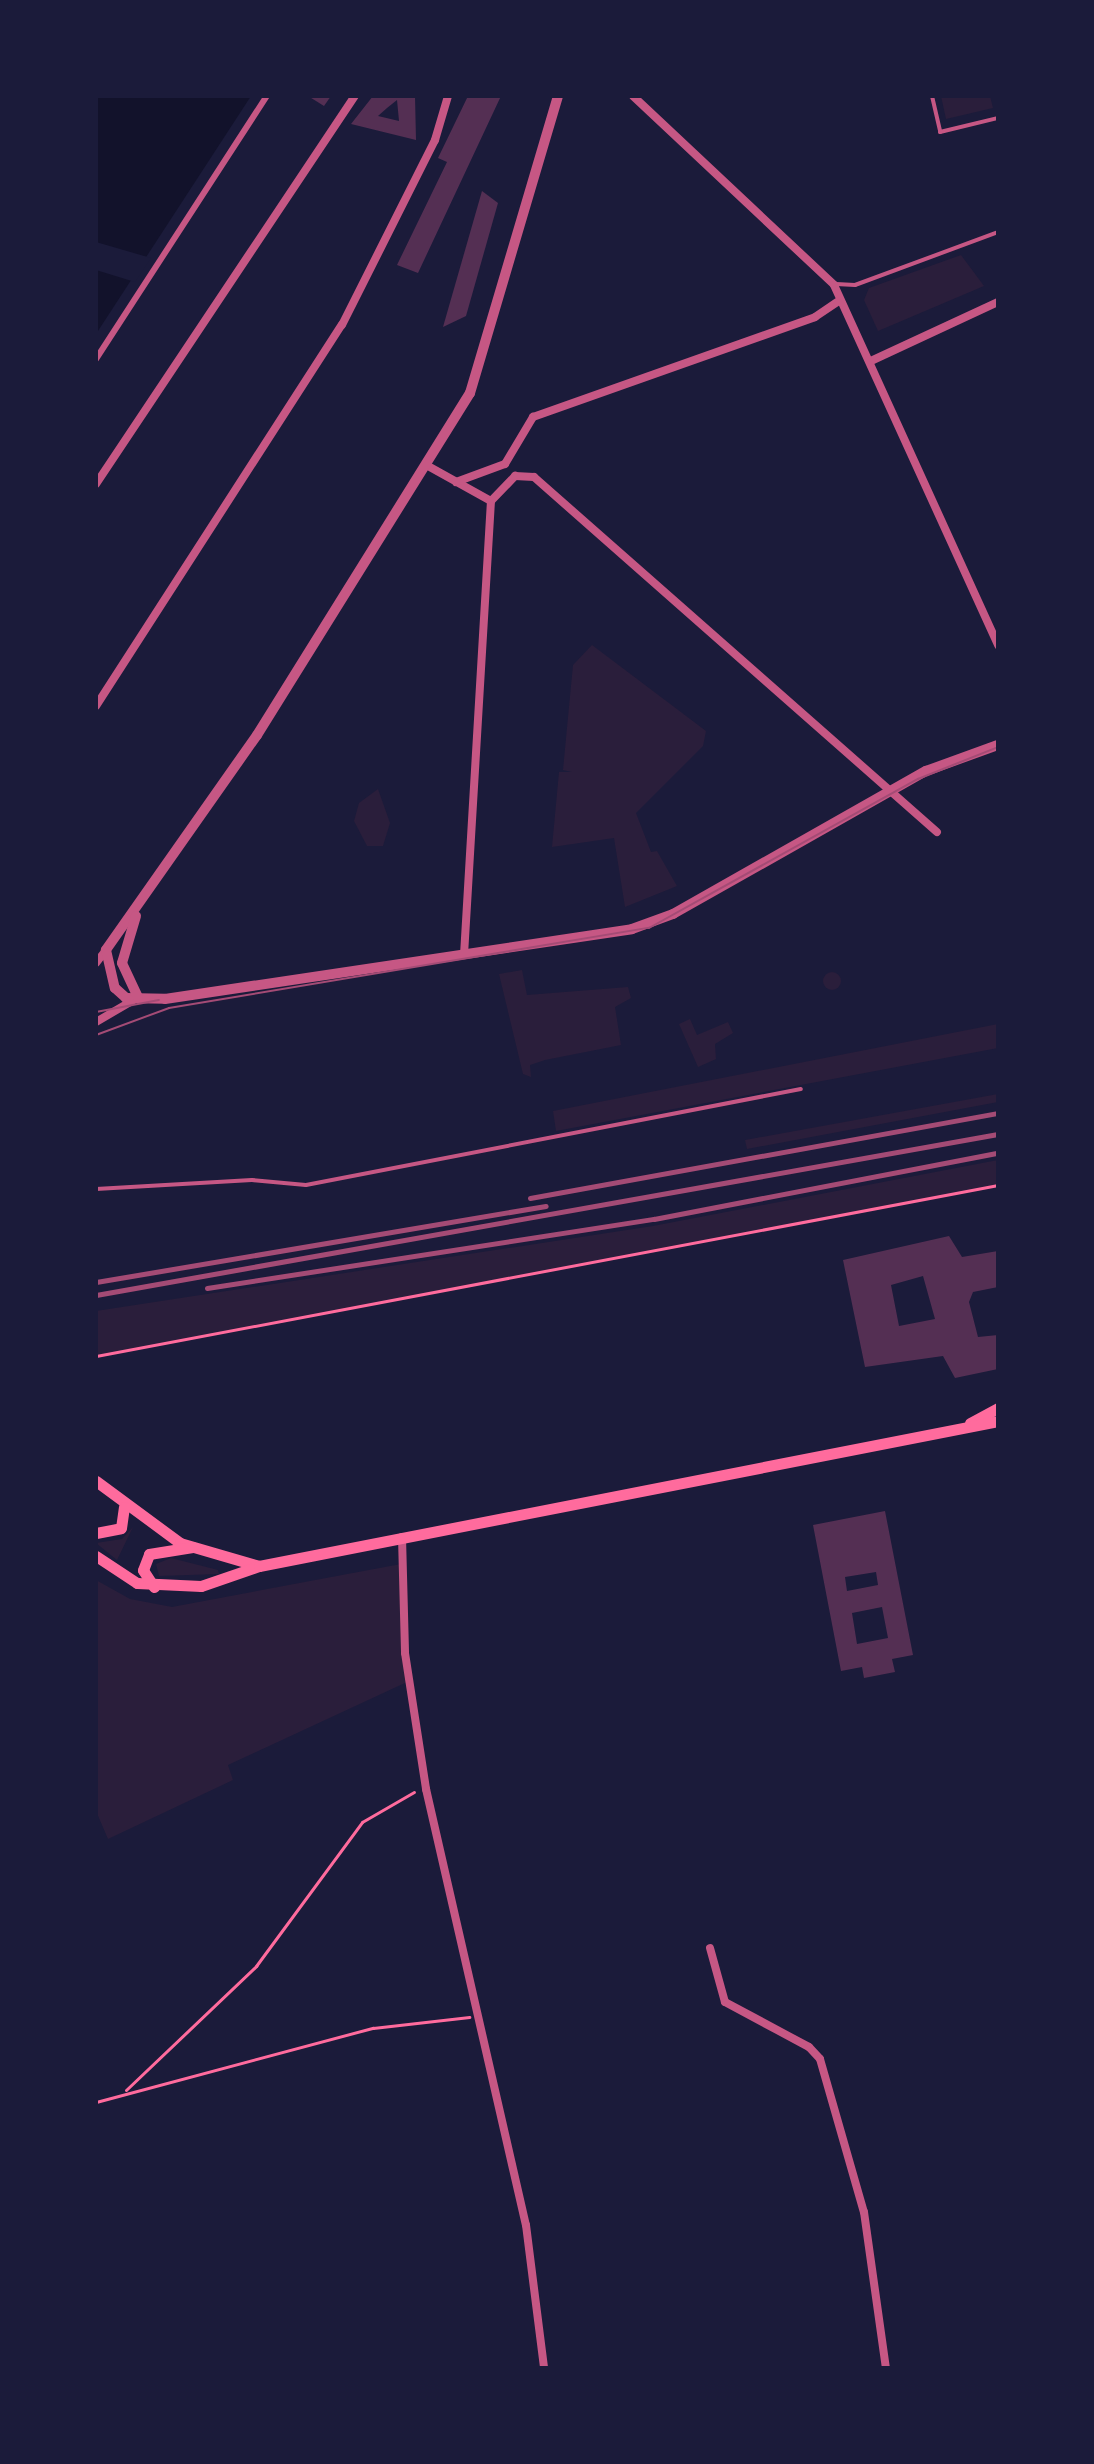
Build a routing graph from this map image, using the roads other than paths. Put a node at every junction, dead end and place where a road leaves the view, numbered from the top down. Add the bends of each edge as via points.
1 (267, 96) edge
2 (355, 96) edge
3 (558, 96) edge
4 (633, 96) edge
5 (932, 96) edge
6 (451, 98) edge
7 (998, 118) edge
8 (998, 232) edge
9 (834, 285) junction
10 (837, 302) junction
11 (998, 302) edge
12 (96, 359) edge
13 (873, 360) junction
14 (428, 466) junction
15 (456, 482) junction
16 (96, 484) edge
17 (491, 501) junction
18 (998, 645) edge
19 (96, 706) edge
20 (998, 745) edge
21 (893, 790) junction
22 (937, 832) dead end
23 (136, 916) junction
24 (106, 950) junction
25 (464, 955) junction
26 (96, 963) edge
27 (138, 997) junction
28 (96, 1022) edge
29 (801, 1089) dead end
30 (96, 1189) edge
31 (998, 1408) edge
32 (998, 1421) edge
33 (962, 1428) junction
34 (96, 1481) edge
35 (124, 1507) junction
36 (96, 1533) edge
37 (402, 1537) junction
38 (193, 1547) junction
39 (96, 1556) edge
40 (259, 1566) junction
41 (154, 1587) junction
42 (710, 1948) dead end
43 (544, 2368) edge
44 (886, 2368) edge

1 - 12 street
2 - 16 street
3 - 14 street via 483,361
4 - 9 street
5 - 7 lane via 940,132
6 - 19 street via 342,325
8 - 9 lane via 855,285
9 - 10 street
10 - 13 street
10 - 15 street via 815,317 533,417 505,464
11 - 13 street
13 - 18 street
14 - 15 street
14 - 23 street
15 - 17 street
17 - 21 street via 508,479 534,477
17 - 25 street
20 - 21 street
21 - 22 street
21 - 25 street via 650,924
23 - 24 street
23 - 27 street via 122,963
24 - 26 street
24 - 27 street via 115,988
25 - 27 street
27 - 28 street
29 - 30 lane via 306,1185 252,1180
31 - 33 main road
32 - 33 main road
33 - 37 main road
34 - 35 main road
35 - 36 main road via 121,1528
35 - 38 main road
37 - 40 main road
37 - 43 street via 405,1653 426,1789 526,2225
38 - 40 main road
38 - 41 main road via 149,1554 143,1570
39 - 41 main road
40 - 41 main road via 231,1580
42 - 44 street via 725,2002 820,2059 864,2212

